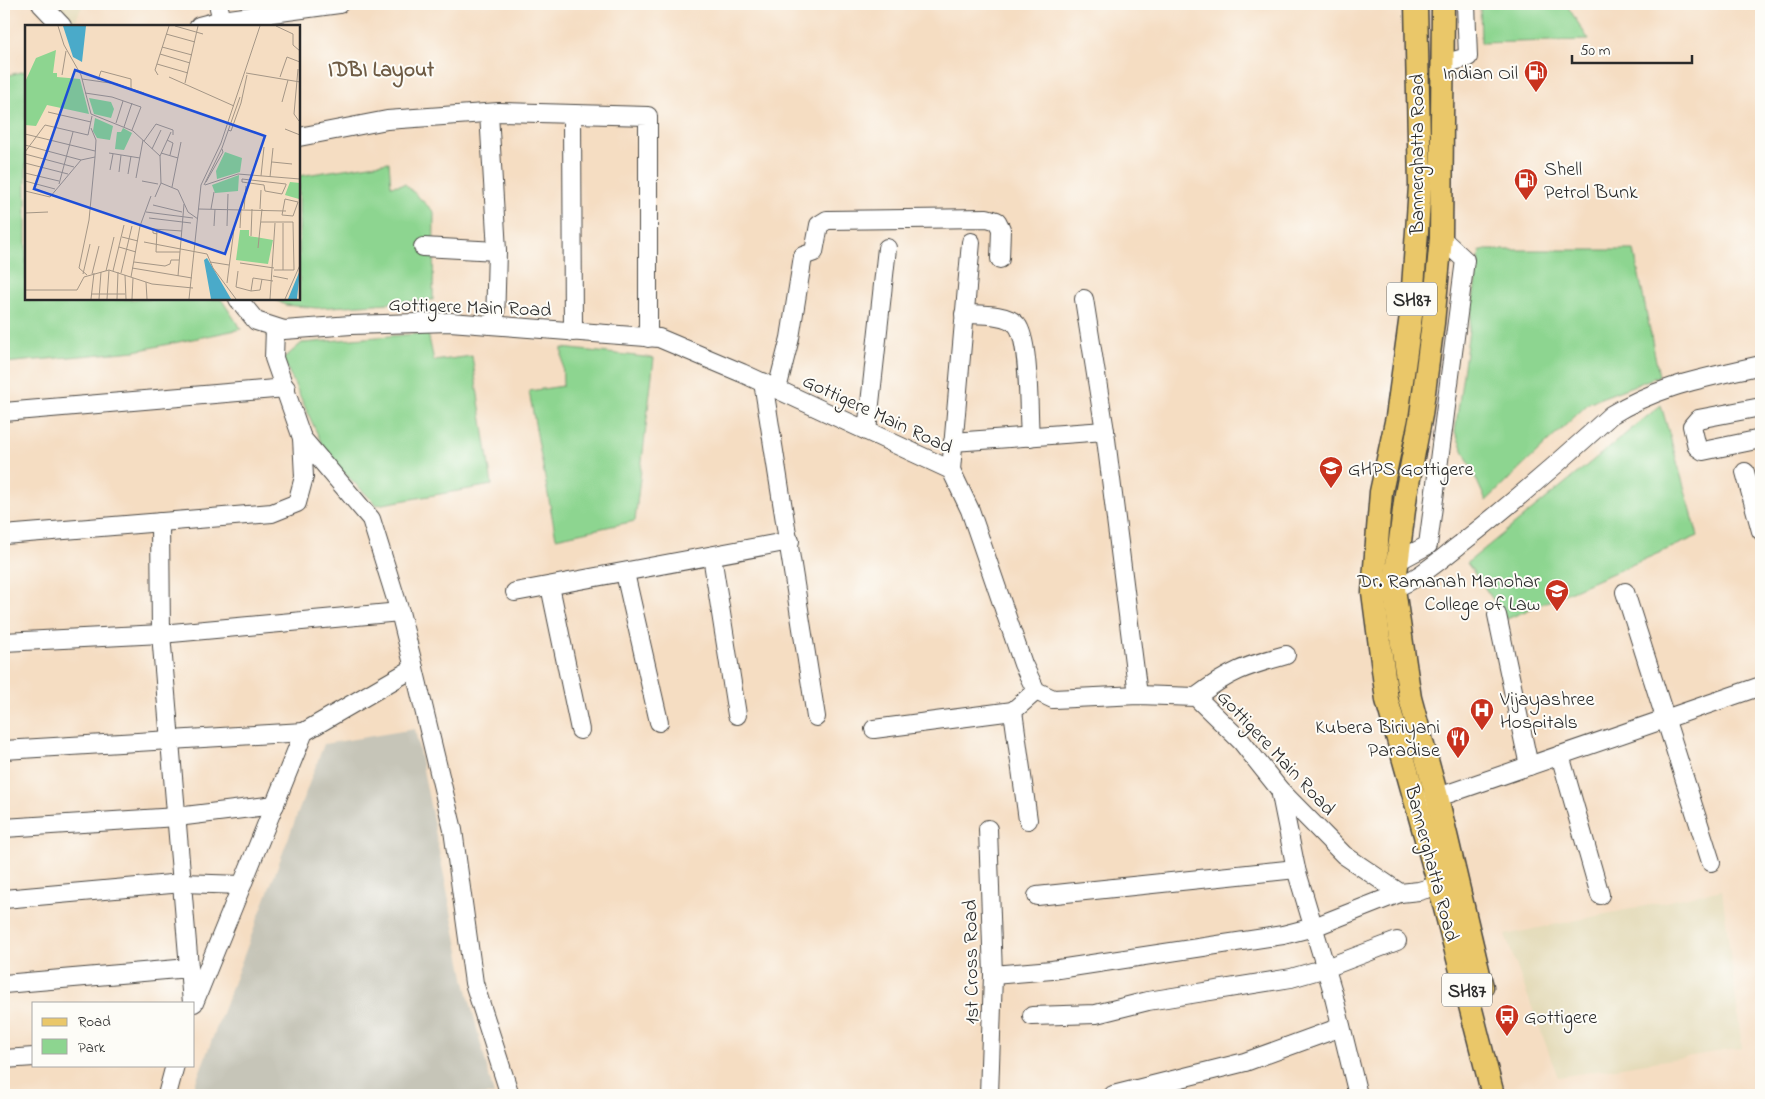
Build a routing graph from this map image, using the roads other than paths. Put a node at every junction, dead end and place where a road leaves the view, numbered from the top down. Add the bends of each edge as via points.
1 (41, 4) edge
2 (339, 4) edge
3 (1416, 4) edge
4 (1443, 4) edge
5 (1466, 4) edge
6 (220, 12) edge
7 (61, 25) edge
8 (200, 25) edge
9 (1443, 64) junction
10 (490, 113) junction
11 (572, 114) junction
12 (300, 137) edge
13 (971, 242) dead end
14 (424, 247) dead end
15 (887, 248) dead end
16 (497, 251) junction
17 (1000, 259) dead end
18 (1084, 299) dead end
19 (239, 300) edge
20 (964, 314) junction
21 (495, 324) junction
22 (275, 328) junction
23 (573, 332) junction
24 (648, 338) junction
25 (1761, 365) edge
26 (770, 385) junction
27 (286, 388) junction
28 (1761, 407) edge
29 (4, 412) edge
30 (867, 431) junction
31 (1106, 431) junction
32 (1030, 437) junction
33 (302, 438) junction
34 (1761, 439) edge
35 (954, 442) junction
36 (951, 470) junction
37 (1745, 472) dead end
38 (160, 522) junction
39 (1761, 531) edge
40 (4, 535) edge
41 (790, 541) junction
42 (712, 556) junction
43 (625, 573) junction
44 (550, 586) junction
45 (1384, 590) junction
46 (515, 592) dead end
47 (1625, 592) dead end
48 (400, 612) junction
49 (1497, 615) dead end
50 (161, 634) junction
51 (4, 642) edge
52 (1286, 655) dead end
53 (414, 668) junction
54 (1761, 686) edge
55 (1036, 691) junction
56 (1138, 695) junction
57 (1196, 697) junction
58 (1013, 711) junction
59 (737, 715) dead end
60 (816, 717) dead end
61 (1664, 719) junction
62 (660, 722) dead end
63 (874, 729) dead end
64 (580, 730) dead end
65 (304, 732) junction
66 (170, 741) junction
67 (4, 750) edge
68 (1560, 755) junction
69 (1529, 766) junction
70 (1280, 790) junction
71 (1427, 801) junction
72 (274, 805) junction
73 (176, 817) junction
74 (1028, 820) dead end
75 (4, 828) edge
76 (988, 829) dead end
77 (1711, 862) dead end
78 (1296, 869) junction
79 (182, 883) junction
80 (1448, 883) junction
81 (242, 885) junction
82 (1400, 892) junction
83 (1600, 895) dead end
84 (1037, 896) dead end
85 (4, 899) edge
86 (1314, 927) junction
87 (1397, 941) dead end
88 (189, 968) junction
89 (1326, 968) junction
90 (993, 975) junction
91 (4, 984) edge
92 (193, 1002) edge
93 (193, 1002) edge
94 (1032, 1016) dead end
95 (1342, 1026) junction
96 (32, 1057) edge
97 (4, 1059) edge
98 (175, 1066) edge
99 (1139, 1092) edge
100 (167, 1095) edge
101 (510, 1095) edge
102 (989, 1095) edge
103 (1113, 1095) edge
104 (1358, 1095) edge
105 (1493, 1095) edge
106 (1509, 1095) edge

1 - 7 street
2 - 6 street
3 - 45 main road, Bannerghatta Road / SH87 via 1419,204 1411,315 1381,492
4 - 9 main road
5 - 9 street via 1468,57
6 - 8 street
9 - 45 main road via 1441,238 1433,323 1398,561
10 - 11 street
10 - 12 street via 387,120
10 - 16 street
11 - 23 street
11 - 24 street via 648,116
13 - 20 street
14 - 16 street
15 - 30 street
16 - 21 street
17 - 26 street via 1001,229 997,221 987,218 827,220 819,225 814,252 803,256 788,347
18 - 31 street
19 - 22 street, Gottigere Main Road via 256,321
20 - 32 street via 1006,319 1016,324 1022,336 1025,358
20 - 35 street
21 - 22 street, Gottigere Main Road via 450,322
21 - 23 street, Gottigere Main Road
22 - 27 street via 274,358
23 - 24 street, Gottigere Main Road
24 - 26 street, Gottigere Main Road via 659,338
25 - 45 street via 1672,386 1626,406 1611,415 1474,534 1437,562
26 - 30 street, Gottigere Main Road
26 - 41 street
27 - 29 street
27 - 33 street
28 - 34 street via 1698,420 1692,426 1697,447 1703,451
30 - 36 street, Gottigere Main Road
31 - 32 street
31 - 56 street
32 - 35 street
33 - 38 street via 304,477 297,503 272,513
33 - 48 street via 371,519
35 - 36 street
36 - 55 street, Gottigere Main Road via 970,510 1023,664
37 - 39 street
38 - 40 street
38 - 50 street
41 - 42 street
41 - 60 street
42 - 43 street
42 - 59 street
43 - 44 street
43 - 62 street
44 - 46 street
44 - 64 street
45 - 71 main road, Bannerghatta Road / SH87 via 1387,700
47 - 61 street
48 - 50 street
48 - 53 street
49 - 69 street
50 - 51 street
50 - 66 street
52 - 57 street via 1240,668 1220,678
53 - 65 street
53 - 101 street via 453,830 474,983
54 - 61 street
55 - 56 street, Gottigere Main Road via 1053,700
55 - 58 street
56 - 57 street, Gottigere Main Road
57 - 70 street, Gottigere Main Road via 1241,741
58 - 63 street
58 - 74 street
61 - 68 street
61 - 77 street
65 - 66 street
65 - 72 street
66 - 67 street
66 - 73 street
68 - 69 street
68 - 83 street
69 - 71 street
70 - 78 street
70 - 82 street, Gottigere Main Road via 1344,856
71 - 80 main road, Bannerghatta Road / SH87
72 - 73 street
72 - 81 street
73 - 75 street
73 - 79 street
76 - 90 street, 1st Cross Road
78 - 84 street
78 - 86 street
79 - 81 street
79 - 85 street
79 - 88 street
80 - 82 street
80 - 105 main road, Bannerghatta Road / SH87
80 - 106 main road, Bannerghatta Road / SH87
81 - 92 street
82 - 86 street
86 - 89 street
86 - 90 street via 1052,970
87 - 89 street
88 - 91 street
88 - 93 street
89 - 94 street via 1291,978 1148,1001 1096,1014
89 - 95 street
90 - 102 street, 1st Cross Road
95 - 99 street via 1246,1062
95 - 104 street
96 - 97 street
98 - 100 street
99 - 103 street

